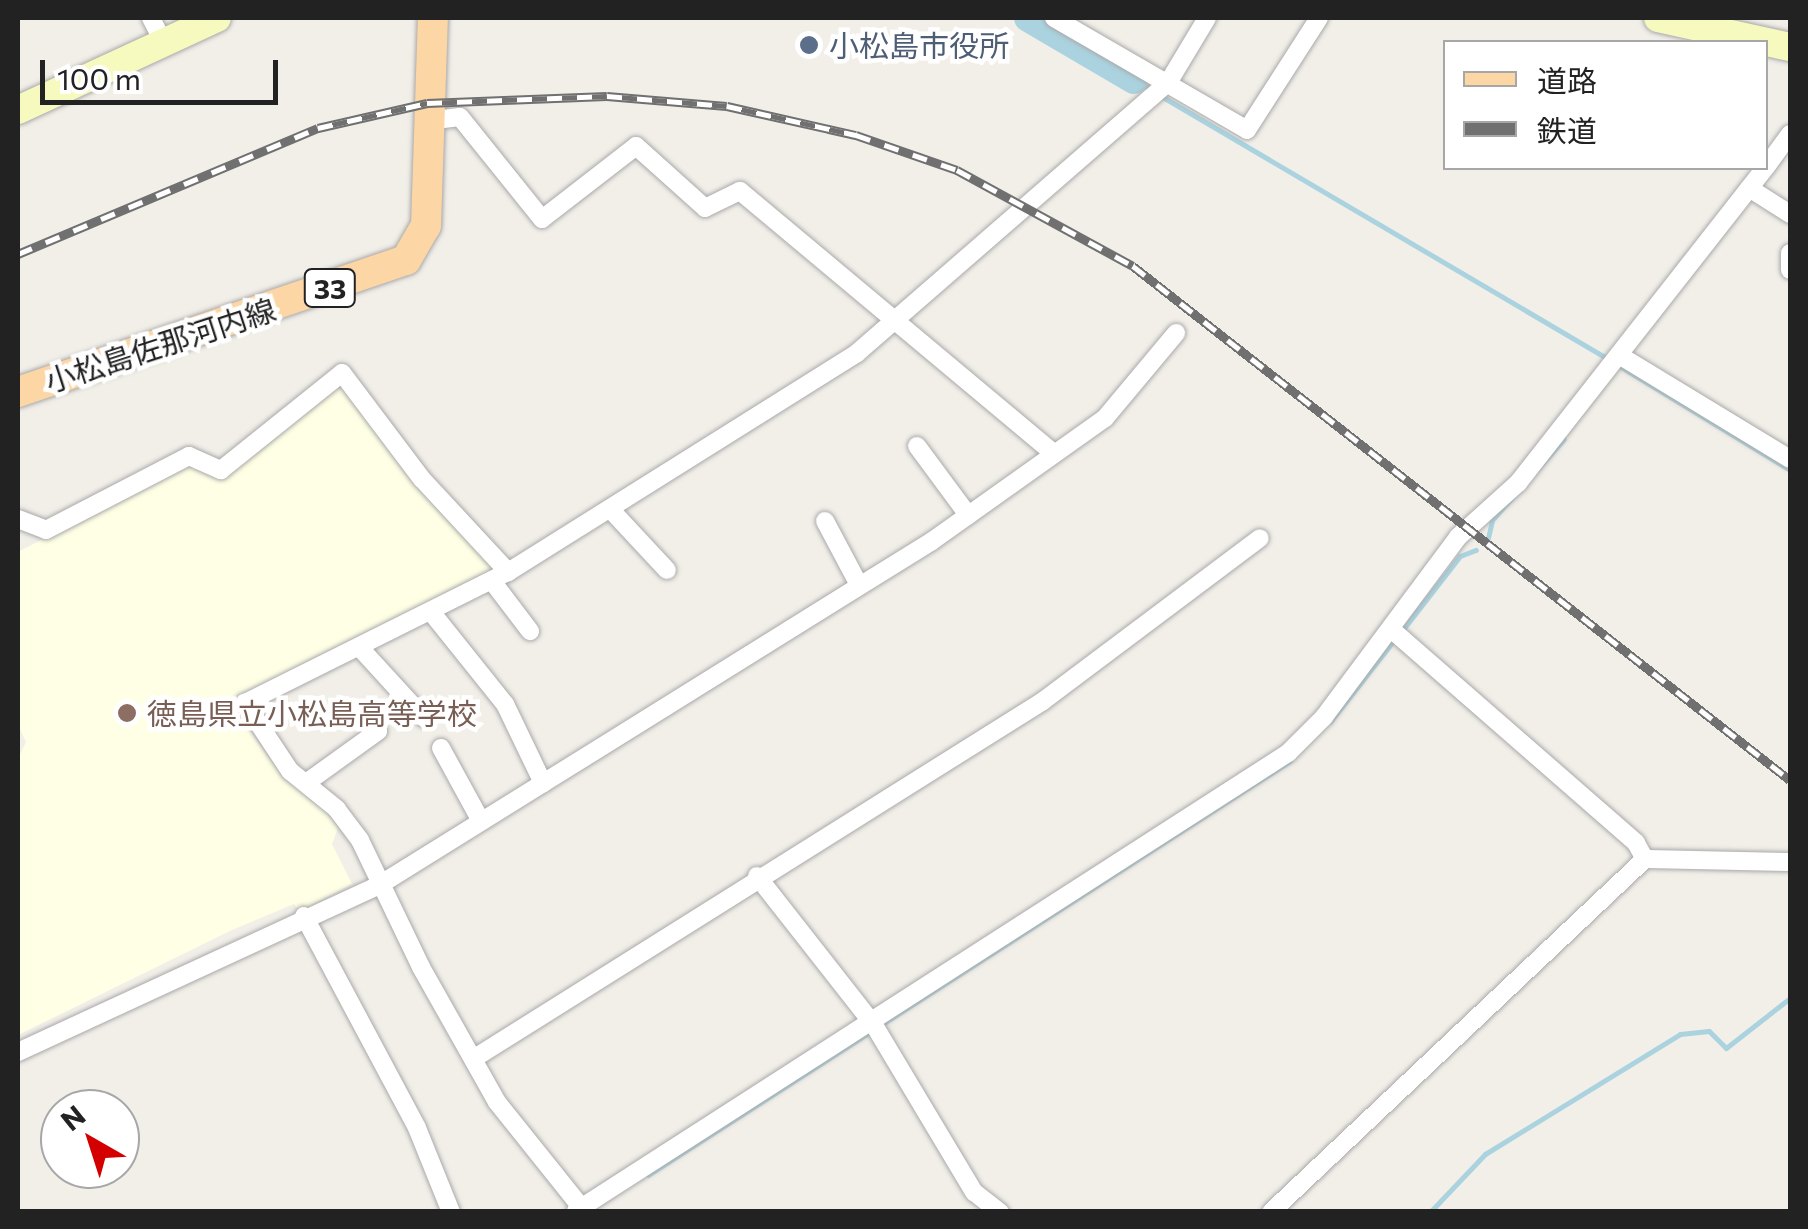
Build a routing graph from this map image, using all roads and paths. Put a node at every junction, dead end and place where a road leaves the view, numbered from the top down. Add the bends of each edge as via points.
1 (151, 18) edge
2 (217, 18) edge
3 (433, 18) edge
4 (1054, 18) edge
5 (1206, 18) edge
6 (1319, 18) edge
7 (1658, 18) edge
8 (1758, 40) edge
9 (164, 43) junction
10 (1165, 85) junction
11 (18, 110) edge
12 (427, 121) junction
13 (1790, 134) edge
14 (1768, 163) edge
15 (1763, 170) edge
16 (1749, 188) junction
17 (1790, 214) edge
18 (1790, 252) edge
19 (1790, 270) edge
20 (897, 321) junction
21 (1176, 334) dead end
22 (1614, 360) junction
23 (18, 392) edge
24 (918, 446) dead end
25 (1054, 453) junction
26 (1790, 459) edge
27 (611, 510) junction
28 (968, 516) junction
29 (18, 519) edge
30 (826, 521) dead end
31 (1260, 538) dead end
32 (667, 570) dead end
33 (500, 576) junction
34 (859, 585) junction
35 (432, 612) junction
36 (530, 630) dead end
37 (1396, 633) junction
38 (361, 648) junction
39 (424, 718) dead end
40 (378, 731) dead end
41 (441, 748) dead end
42 (306, 783) junction
43 (544, 783) junction
44 (481, 821) junction
45 (1646, 858) junction
46 (1790, 862) edge
47 (757, 876) junction
48 (382, 884) junction
49 (304, 916) junction
50 (876, 1030) junction
51 (18, 1052) edge
52 (473, 1059) junction
53 (581, 1210) edge
54 (450, 1212) edge
55 (1000, 1212) edge
56 (1271, 1212) edge

1 - 9 street
2 - 9 main road
3 - 12 main road, 小松島佐那河内線 / 33
4 - 10 street
5 - 10 street
6 - 10 street via 1247,130
7 - 8 main road
9 - 11 main road
10 - 20 street
12 - 20 street via 460,117 542,219 627,150 642,147 705,208 740,191
12 - 23 main road, 小松島佐那河内線 / 33 via 426,226 406,260
13 - 14 street
15 - 16 street
16 - 17 street
16 - 22 street
18 - 19 street
20 - 25 street
20 - 27 street
21 - 25 street via 1104,418
22 - 26 street
22 - 37 street via 1518,483 1458,537
24 - 28 street
25 - 28 street
27 - 32 street
27 - 33 street
28 - 34 street
29 - 33 street via 46,530 189,456 221,470 342,373
30 - 34 street
31 - 47 street via 1043,702
33 - 35 street
33 - 36 street
34 - 43 street
35 - 38 street
35 - 43 street via 505,704
37 - 45 street
37 - 50 street via 1288,753
38 - 39 street
38 - 42 street via 245,703 290,771
40 - 42 street
41 - 44 street
42 - 48 street via 337,809
43 - 44 street
44 - 48 street
45 - 46 street
45 - 56 street
47 - 50 street
47 - 52 street
48 - 49 street
48 - 52 street
49 - 51 street
49 - 54 street via 417,1128
50 - 53 street
50 - 55 street via 974,1192
52 - 53 street via 517,1130

